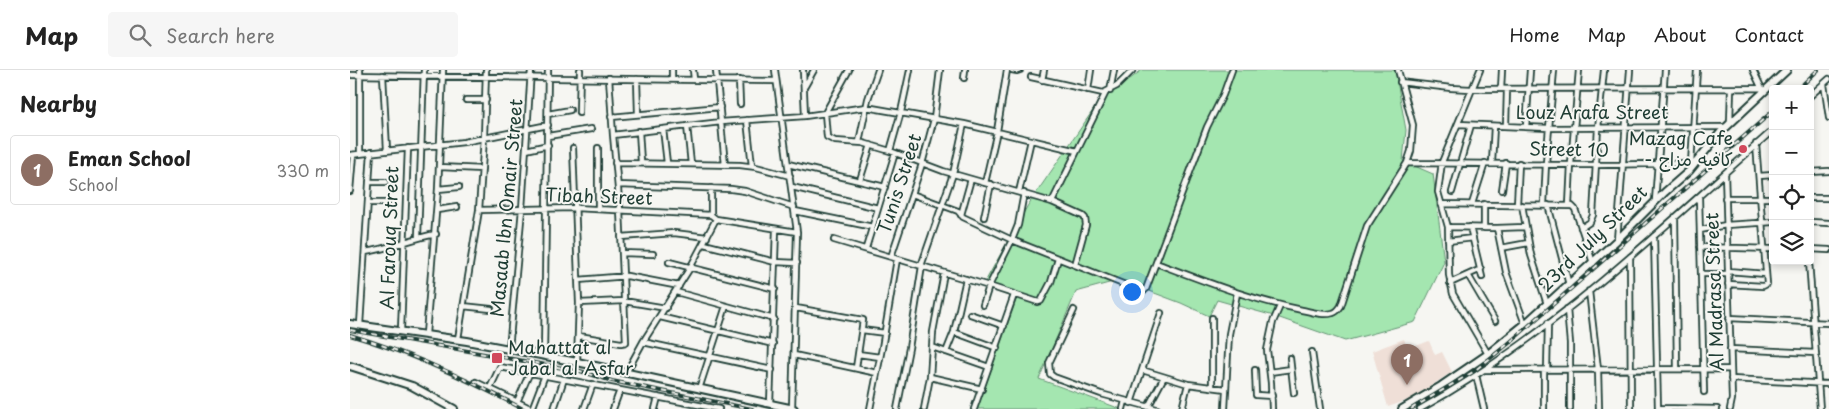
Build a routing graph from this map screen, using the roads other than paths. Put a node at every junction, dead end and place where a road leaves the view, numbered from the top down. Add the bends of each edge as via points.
1 (424, 70) edge
2 (443, 70) edge
3 (486, 70) edge
4 (516, 70) edge
5 (531, 70) edge
6 (548, 70) edge
7 (580, 70) edge
8 (672, 70) edge
9 (694, 70) edge
10 (716, 70) edge
11 (774, 70) edge
12 (803, 70) edge
13 (814, 70) edge
14 (849, 70) edge
15 (878, 70) edge
16 (910, 70) edge
17 (940, 70) edge
18 (965, 70) edge
19 (1007, 70) edge
20 (1012, 70) edge
21 (1020, 70) edge
22 (1044, 70) edge
23 (1091, 70) edge
24 (1114, 70) edge
25 (1133, 70) edge
26 (1232, 70) edge
27 (1398, 70) edge
28 (1480, 70) edge
29 (1502, 70) edge
30 (1530, 70) edge
31 (1554, 70) edge
32 (1579, 70) edge
33 (1604, 70) edge
34 (1630, 70) edge
35 (1666, 70) edge
36 (1697, 70) edge
37 (1752, 70) edge
38 (1784, 71) edge
39 (359, 73) edge
40 (403, 73) edge
41 (382, 74) edge
42 (350, 75) edge
43 (424, 76) junction
44 (442, 76) junction
45 (486, 77) junction
46 (516, 77) junction
47 (531, 77) junction
48 (1031, 77) dead end
49 (548, 78) junction
50 (580, 78) junction
51 (609, 78) junction
52 (964, 78) dead end
53 (637, 79) junction
54 (672, 79) junction
55 (1829, 79) edge
56 (694, 80) junction
57 (717, 80) junction
58 (739, 80) junction
59 (1042, 80) junction
60 (776, 81) junction
61 (1400, 82) junction
62 (1824, 84) junction
63 (805, 87) junction
64 (1471, 89) junction
65 (1501, 89) junction
66 (1507, 89) junction
67 (1529, 89) junction
68 (1552, 89) junction
69 (1578, 89) junction
70 (1602, 89) junction
71 (1629, 89) junction
72 (1664, 89) junction
73 (1696, 89) junction
74 (1730, 89) junction
75 (1088, 90) junction
76 (1763, 90) junction
77 (1108, 91) junction
78 (1814, 93) edge
79 (466, 100) dead end
80 (486, 100) junction
81 (740, 104) dead end
82 (720, 107) junction
83 (866, 107) junction
84 (570, 110) dead end
85 (901, 112) junction
86 (825, 113) junction
87 (548, 114) junction
88 (580, 114) dead end
89 (638, 114) junction
90 (805, 116) junction
91 (1829, 116) edge
92 (612, 117) junction
93 (782, 117) junction
94 (934, 119) junction
95 (747, 120) junction
96 (721, 122) junction
97 (964, 124) junction
98 (1458, 124) junction
99 (1728, 124) junction
100 (548, 125) junction
101 (1471, 125) junction
102 (687, 126) junction
103 (1494, 126) junction
104 (1506, 126) junction
105 (1526, 127) junction
106 (1626, 127) junction
107 (1661, 127) junction
108 (1693, 127) junction
109 (1549, 128) junction
110 (1574, 128) junction
111 (1598, 128) junction
112 (527, 129) junction
113 (590, 129) dead end
114 (663, 129) junction
115 (640, 131) junction
116 (997, 131) junction
117 (1769, 133) edge
118 (613, 134) junction
119 (548, 136) junction
120 (484, 138) junction
121 (1031, 140) junction
122 (859, 142) junction
123 (441, 144) junction
124 (1756, 144) junction
125 (548, 145) junction
126 (871, 145) junction
127 (422, 146) junction
128 (408, 148) junction
129 (573, 148) dead end
130 (598, 148) dead end
131 (387, 150) junction
132 (526, 150) junction
133 (890, 150) junction
134 (1077, 151) junction
135 (371, 152) junction
136 (895, 153) junction
137 (360, 154) junction
138 (351, 155) edge
139 (615, 162) junction
140 (641, 162) junction
141 (1442, 162) junction
142 (1460, 162) junction
143 (1693, 162) junction
144 (666, 163) junction
145 (1407, 163) junction
146 (1485, 163) junction
147 (1492, 163) junction
148 (1506, 163) junction
149 (1519, 163) junction
150 (1546, 163) junction
151 (691, 164) junction
152 (788, 164) junction
153 (922, 164) junction
154 (1571, 164) junction
155 (1623, 164) junction
156 (1659, 164) junction
157 (725, 165) junction
158 (1596, 165) junction
159 (752, 166) junction
160 (440, 167) junction
161 (482, 169) junction
162 (1829, 171) edge
163 (1814, 172) edge
164 (1725, 173) junction
165 (953, 174) junction
166 (1769, 175) edge
167 (790, 176) junction
168 (1759, 176) junction
169 (971, 179) junction
170 (860, 180) junction
171 (370, 182) junction
172 (386, 182) dead end
173 (985, 183) junction
174 (991, 184) junction
175 (618, 185) junction
176 (459, 187) dead end
177 (792, 187) junction
178 (885, 187) junction
179 (711, 188) junction
180 (438, 189) junction
181 (1502, 190) dead end
182 (350, 191) edge
183 (1452, 192) dead end
184 (1022, 193) junction
185 (912, 194) junction
186 (1699, 197) junction
187 (1726, 198) junction
188 (1760, 198) junction
189 (1769, 198) edge
190 (1814, 198) edge
191 (1829, 198) edge
192 (1655, 201) junction
193 (387, 202) dead end
194 (1052, 202) junction
195 (368, 203) junction
196 (1441, 204) junction
197 (1472, 204) junction
198 (1484, 204) junction
199 (942, 205) junction
200 (1519, 205) junction
201 (1546, 205) junction
202 (1571, 206) junction
203 (456, 207) dead end
204 (547, 208) junction
205 (575, 208) junction
206 (878, 208) junction
207 (522, 209) junction
208 (598, 209) junction
209 (795, 209) junction
210 (437, 210) junction
211 (479, 210) junction
212 (620, 210) junction
213 (711, 215) junction
214 (961, 215) junction
215 (984, 217) dead end
216 (1676, 217) junction
217 (716, 219) junction
218 (1762, 222) junction
219 (1769, 222) edge
220 (1814, 222) edge
221 (1829, 222) edge
222 (1726, 225) junction
223 (872, 226) junction
224 (1448, 227) junction
225 (1470, 227) junction
226 (1525, 227) junction
227 (1484, 228) junction
228 (1497, 228) junction
229 (1581, 228) junction
230 (776, 229) junction
231 (1700, 230) junction
232 (797, 232) junction
233 (436, 234) junction
234 (1654, 236) junction
235 (418, 237) junction
236 (621, 237) junction
237 (707, 237) junction
238 (1473, 238) junction
239 (834, 240) dead end
240 (1012, 240) junction
241 (1617, 240) junction
242 (404, 241) junction
243 (1448, 241) junction
244 (1528, 243) junction
245 (704, 244) junction
246 (1700, 247) junction
247 (866, 248) junction
248 (1501, 248) junction
249 (1727, 248) junction
250 (1764, 248) junction
251 (1769, 249) edge
252 (1814, 250) edge
253 (1829, 250) edge
254 (365, 252) junction
255 (622, 254) junction
256 (653, 254) dead end
257 (891, 257) junction
258 (1630, 257) junction
259 (897, 258) junction
260 (1058, 259) junction
261 (669, 262) dead end
262 (775, 262) junction
263 (797, 263) junction
264 (1593, 263) junction
265 (1156, 264) junction
266 (1075, 265) junction
267 (1809, 265) edge
268 (922, 266) junction
269 (690, 268) junction
270 (1480, 269) junction
271 (944, 273) junction
272 (1728, 273) junction
273 (1701, 274) junction
274 (1766, 274) junction
275 (1468, 275) junction
276 (622, 276) junction
277 (1482, 277) dead end
278 (966, 279) junction
279 (578, 280) junction
280 (1450, 283) junction
281 (1728, 284) junction
282 (1569, 285) junction
283 (679, 286) junction
284 (989, 286) junction
285 (775, 289) junction
286 (1589, 291) junction
287 (676, 292) junction
288 (1237, 293) junction
289 (1014, 295) junction
290 (624, 301) junction
291 (579, 303) junction
292 (1547, 304) junction
293 (983, 305) dead end
294 (463, 306) junction
295 (726, 306) junction
296 (1280, 306) junction
297 (666, 308) junction
298 (796, 308) junction
299 (491, 309) dead end
300 (1566, 309) junction
301 (1074, 310) dead end
302 (1161, 313) dead end
303 (970, 314) dead end
304 (660, 317) junction
305 (1212, 318) dead end
306 (1729, 318) junction
307 (774, 319) junction
308 (1495, 321) dead end
309 (1814, 321) junction
310 (1548, 323) junction
311 (1829, 323) edge
312 (350, 324) edge
313 (1525, 324) junction
314 (360, 325) junction
315 (1004, 326) junction
316 (401, 330) junction
317 (862, 330) junction
318 (718, 332) junction
319 (954, 332) junction
320 (885, 333) junction
321 (426, 334) junction
322 (579, 336) junction
323 (458, 339) junction
324 (643, 342) junction
325 (773, 344) junction
326 (932, 347) junction
327 (997, 348) junction
328 (509, 349) junction
329 (1730, 349) junction
330 (946, 352) junction
331 (1312, 352) dead end
332 (1816, 353) junction
333 (858, 354) junction
334 (1488, 354) junction
335 (794, 355) junction
336 (544, 356) junction
337 (709, 356) junction
338 (880, 357) junction
339 (1290, 358) dead end
340 (577, 362) junction
341 (350, 366) edge
342 (989, 367) junction
343 (856, 368) junction
344 (1291, 369) junction
345 (1631, 369) junction
346 (1657, 369) junction
347 (1677, 369) junction
348 (1704, 369) junction
349 (1731, 369) junction
350 (772, 370) junction
351 (1142, 370) junction
352 (1255, 370) dead end
353 (1484, 370) junction
354 (1545, 370) junction
355 (1570, 370) junction
356 (1598, 370) junction
357 (530, 372) junction
358 (1270, 372) junction
359 (626, 373) junction
360 (877, 373) junction
361 (545, 375) junction
362 (1476, 375) junction
363 (930, 377) junction
364 (1164, 377) junction
365 (564, 379) junction
366 (1731, 379) junction
367 (476, 382) dead end
368 (1818, 383) junction
369 (593, 384) junction
370 (1188, 384) junction
371 (1829, 384) edge
372 (1212, 387) junction
373 (490, 388) junction
374 (700, 389) junction
375 (982, 389) junction
376 (1226, 389) junction
377 (620, 390) junction
378 (1704, 392) dead end
379 (1294, 393) dead end
380 (1272, 396) junction
381 (658, 397) junction
382 (1125, 401) junction
383 (517, 402) junction
384 (1131, 403) junction
385 (770, 404) junction
386 (1148, 407) junction
387 (1422, 408) edge
388 (1658, 408) edge
389 (454, 409) edge
390 (532, 409) edge
391 (554, 409) edge
392 (584, 409) edge
393 (613, 409) edge
394 (655, 409) edge
395 (719, 409) edge
396 (793, 409) edge
397 (870, 409) edge
398 (897, 409) edge
399 (924, 409) edge
400 (974, 409) edge
401 (1123, 409) edge
402 (1156, 409) edge
403 (1182, 409) edge
404 (1224, 409) edge
405 (1272, 409) edge
406 (1320, 409) edge
407 (1402, 409) edge
408 (1484, 409) edge
409 (1544, 409) edge
410 (1570, 409) edge
411 (1599, 409) edge
412 (1631, 409) edge
413 (1717, 409) edge
414 (1730, 409) edge
415 (1820, 409) edge

1 - 43 street
2 - 44 street
3 - 45 street
4 - 46 street
5 - 47 street, Masaab Ibn Omair Street
6 - 49 street
7 - 50 street
8 - 54 street
9 - 56 street
10 - 57 street
11 - 60 street
12 - 63 street
13 - 63 street
14 - 86 street
15 - 83 street
16 - 85 street
17 - 94 street, Tunis Street
18 - 52 street
19 - 116 street
20 - 21 street
22 - 59 street
23 - 75 street
24 - 77 street
25 - 77 street
26 - 265 street
27 - 61 street
28 - 64 street
29 - 65 street
30 - 67 street
31 - 68 street
32 - 69 street
33 - 70 street
34 - 71 street
35 - 72 street
36 - 73 street
37 - 76 street
38 - 76 street, 23rd July Street
39 - 41 street
39 - 42 street
39 - 137 street
40 - 41 street
40 - 43 street
41 - 131 street
43 - 44 street
43 - 127 street
44 - 45 street
44 - 123 street
45 - 46 street
45 - 80 street
46 - 47 street
47 - 49 street
47 - 112 street, Masaab Ibn Omair Street
48 - 59 street
49 - 50 street
49 - 87 street
50 - 51 street
50 - 88 street
51 - 53 street
51 - 92 street
53 - 54 street
53 - 89 street
54 - 56 street
55 - 62 street
56 - 57 street
57 - 58 street
57 - 82 street
58 - 60 street
58 - 81 street
59 - 75 street
60 - 93 street
61 - 64 street
61 - 145 street via 1413,125 1413,142
62 - 78 street
62 - 91 street
63 - 90 street
64 - 65 street
64 - 98 street
65 - 66 street
66 - 67 street
66 - 104 street
67 - 68 street
67 - 105 street
68 - 69 street
68 - 109 street
69 - 70 street
69 - 110 street
70 - 71 street
70 - 111 street
71 - 72 street
71 - 106 street
72 - 73 street
72 - 107 street
73 - 74 street
73 - 108 street
74 - 76 street
74 - 99 street
75 - 77 street
76 - 99 street, 23rd July Street
77 - 134 street
79 - 80 street
80 - 120 street
82 - 89 street
82 - 96 street
83 - 85 street
83 - 86 street
83 - 122 street
84 - 87 street
85 - 94 street
85 - 133 street
86 - 90 street
86 - 122 street via 827,137 835,141
87 - 100 street
89 - 92 street
90 - 93 street
92 - 118 street
93 - 95 street
93 - 152 street
94 - 97 street
94 - 153 street, Tunis Street
95 - 96 street
95 - 159 street
96 - 102 street
96 - 157 street
97 - 116 street
97 - 165 street
98 - 101 street, Louz Arafa Street
98 - 141 street
99 - 108 street, Louz Arafa Street
99 - 143 street, 23rd July Street
100 - 112 street
100 - 119 street
101 - 103 street, Louz Arafa Street
101 - 142 street
102 - 114 street
102 - 151 street
103 - 104 street, Louz Arafa Street
103 - 147 street
104 - 105 street, Louz Arafa Street
105 - 109 street, Louz Arafa Street
106 - 107 street, Louz Arafa Street
106 - 111 street, Louz Arafa Street
106 - 155 street
107 - 108 street, Louz Arafa Street
107 - 156 street
108 - 143 street
109 - 110 street, Louz Arafa Street
109 - 150 street
110 - 111 street, Louz Arafa Street
110 - 154 street
111 - 158 street
112 - 120 street
112 - 132 street, Masaab Ibn Omair Street
113 - 119 street
114 - 115 street
114 - 144 street
115 - 118 street
115 - 140 street
116 - 121 street
116 - 173 street
117 - 124 street
118 - 139 street
119 - 125 street
120 - 123 street
120 - 161 street
121 - 134 street
121 - 184 street
122 - 126 street
123 - 127 street
123 - 160 street
124 - 164 street
124 - 168 street
125 - 132 street
125 - 204 street
126 - 133 street
126 - 170 street
127 - 128 street
127 - 235 street
128 - 131 street
128 - 242 street, Al Farouq Street
129 - 205 street
130 - 208 street
131 - 135 street
132 - 207 street, Masaab Ibn Omair Street
133 - 136 street
134 - 194 street
135 - 137 street
135 - 171 street
136 - 153 street
136 - 178 street
137 - 138 street
138 - 182 street
139 - 140 street
139 - 175 street
140 - 144 street
141 - 142 street, Street 10
141 - 145 street, Street 10
141 - 196 street via 1438,181
142 - 146 street, Street 10
142 - 183 street
143 - 156 street, Street 10
143 - 192 street, 23rd July Street via 1689,171
144 - 151 street
145 - 296 street via 1368,226 1342,306 1333,313 1322,314
146 - 147 street, Street 10
146 - 197 street
147 - 148 street, Street 10
148 - 149 street, Street 10
148 - 181 street
149 - 150 street, Street 10
149 - 200 street
150 - 154 street, Street 10
150 - 201 street
151 - 157 street
152 - 167 street
152 - 170 street
153 - 165 street
153 - 185 street, Tunis Street
154 - 158 street, Street 10
154 - 202 street
155 - 156 street, Street 10
155 - 158 street, Street 10
155 - 241 street
156 - 192 street
157 - 159 street
158 - 229 street via 1593,215 1590,222
159 - 167 street
160 - 161 street
160 - 180 street
161 - 211 street
162 - 163 street
164 - 186 street
164 - 187 street, Al Madrasa Street
165 - 169 street
165 - 199 street
166 - 168 street
167 - 177 street
168 - 188 street
169 - 173 street
169 - 214 street
170 - 178 street
171 - 172 street
171 - 195 street
173 - 174 street
174 - 184 street
174 - 215 street
175 - 179 street
175 - 212 street
176 - 180 street
177 - 206 street
177 - 209 street
178 - 206 street
179 - 209 street via 739,190
179 - 213 street
180 - 210 street
184 - 194 street
184 - 240 street via 1020,215
185 - 199 street
185 - 257 street, Tunis Street
186 - 216 street
186 - 231 street
187 - 188 street
187 - 222 street, Al Madrasa Street
188 - 189 street
188 - 218 street
190 - 191 street
192 - 241 street, 23rd July Street
193 - 195 street
194 - 266 street via 1085,218
195 - 254 street
196 - 197 street
196 - 224 street
197 - 198 street
198 - 200 street
198 - 227 street
199 - 214 street via 958,210
199 - 268 street
200 - 201 street
200 - 226 street
201 - 202 street
201 - 282 street
202 - 229 street
203 - 210 street
204 - 205 street, Tibah Street
204 - 207 street, Tibah Street
204 - 336 street
205 - 208 street, Tibah Street
205 - 279 street
206 - 223 street
207 - 211 street, Tibah Street
207 - 328 street, Masaab Ibn Omair Street
208 - 212 street, Tibah Street
209 - 223 street
209 - 232 street
210 - 233 street
211 - 294 street
212 - 213 street, Tibah Street
212 - 236 street
213 - 217 street
214 - 240 street
216 - 234 street
216 - 347 street
217 - 230 street
217 - 237 street
218 - 219 street
218 - 222 street
218 - 250 street
220 - 221 street
222 - 231 street
222 - 249 street, Al Madrasa Street
223 - 247 street
224 - 225 street
224 - 243 street
225 - 227 street
225 - 238 street
226 - 228 street
226 - 244 street
227 - 228 street
228 - 248 street
229 - 264 street
230 - 232 street
230 - 262 street
231 - 246 street
232 - 263 street
233 - 235 street
233 - 321 street
234 - 258 street
234 - 346 street
235 - 242 street
236 - 237 street via 674,234
236 - 255 street
237 - 245 street
238 - 243 street
238 - 270 street
239 - 247 street
240 - 260 street
240 - 284 street
241 - 264 street, 23rd July Street
242 - 254 street
242 - 316 street, Al Farouq Street
243 - 280 street
244 - 248 street
244 - 292 street
245 - 262 street
245 - 269 street
246 - 249 street
246 - 273 street
247 - 257 street
248 - 313 street
249 - 250 street
249 - 272 street, Al Madrasa Street
250 - 251 street
250 - 274 street
252 - 253 street
254 - 314 street
255 - 256 street
255 - 276 street
257 - 259 street
258 - 286 street
258 - 345 street
259 - 268 street
259 - 320 street
260 - 266 street
260 - 289 street via 1040,302
261 - 269 street
262 - 263 street
262 - 285 street
263 - 298 street
264 - 282 street, 23rd July Street
265 - 266 street via 1145,291 1141,292
265 - 288 street
267 - 309 street
268 - 271 street
268 - 398 street
269 - 283 street
269 - 285 street
270 - 275 street
270 - 277 street
271 - 278 street
271 - 326 street
272 - 273 street
272 - 274 street
272 - 281 street, Al Madrasa Street
273 - 348 street
274 - 281 street via 1766,285
275 - 280 street
275 - 308 street
276 - 279 street
276 - 283 street
276 - 290 street
278 - 284 street
278 - 319 street
279 - 291 street
280 - 334 street via 1457,303
281 - 306 street, Al Madrasa Street
282 - 292 street, 23rd July Street
283 - 287 street
284 - 289 street
284 - 293 street
285 - 307 street
286 - 300 street
286 - 356 street
287 - 295 street
287 - 297 street
288 - 296 street
288 - 376 street via 1229,334
289 - 315 street
290 - 291 street
290 - 297 street
290 - 322 street via 625,343
291 - 322 street
292 - 313 street, 23rd July Street
294 - 299 street
294 - 323 street
295 - 307 street
295 - 318 street
296 - 358 street via 1267,350
297 - 304 street
298 - 317 street via 861,319
298 - 335 street
300 - 310 street
300 - 355 street
301 - 382 street via 1049,363 1050,374
302 - 351 street
303 - 315 street
304 - 318 street
304 - 324 street
305 - 372 street
306 - 309 street
306 - 329 street, Al Madrasa Street
307 - 325 street
309 - 311 street
309 - 332 street
310 - 353 street
310 - 354 street
312 - 314 street
313 - 334 street, 23rd July Street
314 - 316 street
315 - 327 street
316 - 321 street
317 - 320 street
317 - 333 street
318 - 325 street
318 - 337 street
319 - 327 street
319 - 330 street
320 - 338 street
321 - 323 street
322 - 340 street
323 - 328 street
324 - 337 street
324 - 359 street
325 - 350 street
326 - 330 street
326 - 363 street
327 - 342 street
328 - 336 street
329 - 332 street
329 - 349 street, Al Madrasa Street
330 - 342 street
331 - 406 street
332 - 368 street
333 - 338 street
333 - 343 street
334 - 407 street, 23rd July Street
335 - 343 street
335 - 396 street
336 - 340 street
337 - 350 street
337 - 374 street
338 - 360 street
339 - 344 street
340 - 359 street
341 - 389 street via 412,386
342 - 375 street
343 - 360 street
344 - 358 street
344 - 379 street
345 - 346 street
345 - 356 street
345 - 412 street
346 - 347 street
346 - 388 street
347 - 348 street
348 - 349 street
348 - 378 street
349 - 366 street, Al Madrasa Street
350 - 385 street
351 - 364 street
351 - 384 street
352 - 380 street via 1256,396
353 - 354 street
353 - 362 street
354 - 355 street
354 - 409 street
355 - 356 street
355 - 410 street
356 - 411 street
357 - 361 street
357 - 373 street via 500,367
357 - 383 street
358 - 380 street
359 - 374 street
360 - 397 street
361 - 365 street
361 - 390 street
362 - 387 street
362 - 408 street
363 - 375 street
363 - 399 street
364 - 370 street
364 - 386 street
365 - 369 street
365 - 391 street
366 - 368 street
366 - 414 street, Al Madrasa Street
367 - 373 street
368 - 371 street
368 - 415 street
369 - 377 street
369 - 392 street
370 - 372 street
370 - 403 street
372 - 376 street
373 - 383 street
374 - 385 street
375 - 400 street
376 - 404 street
377 - 381 street
377 - 393 street
380 - 405 street
381 - 394 street
381 - 395 street
382 - 384 street
382 - 401 street
383 - 390 street
384 - 386 street
385 - 396 street
386 - 402 street
388 - 413 street

